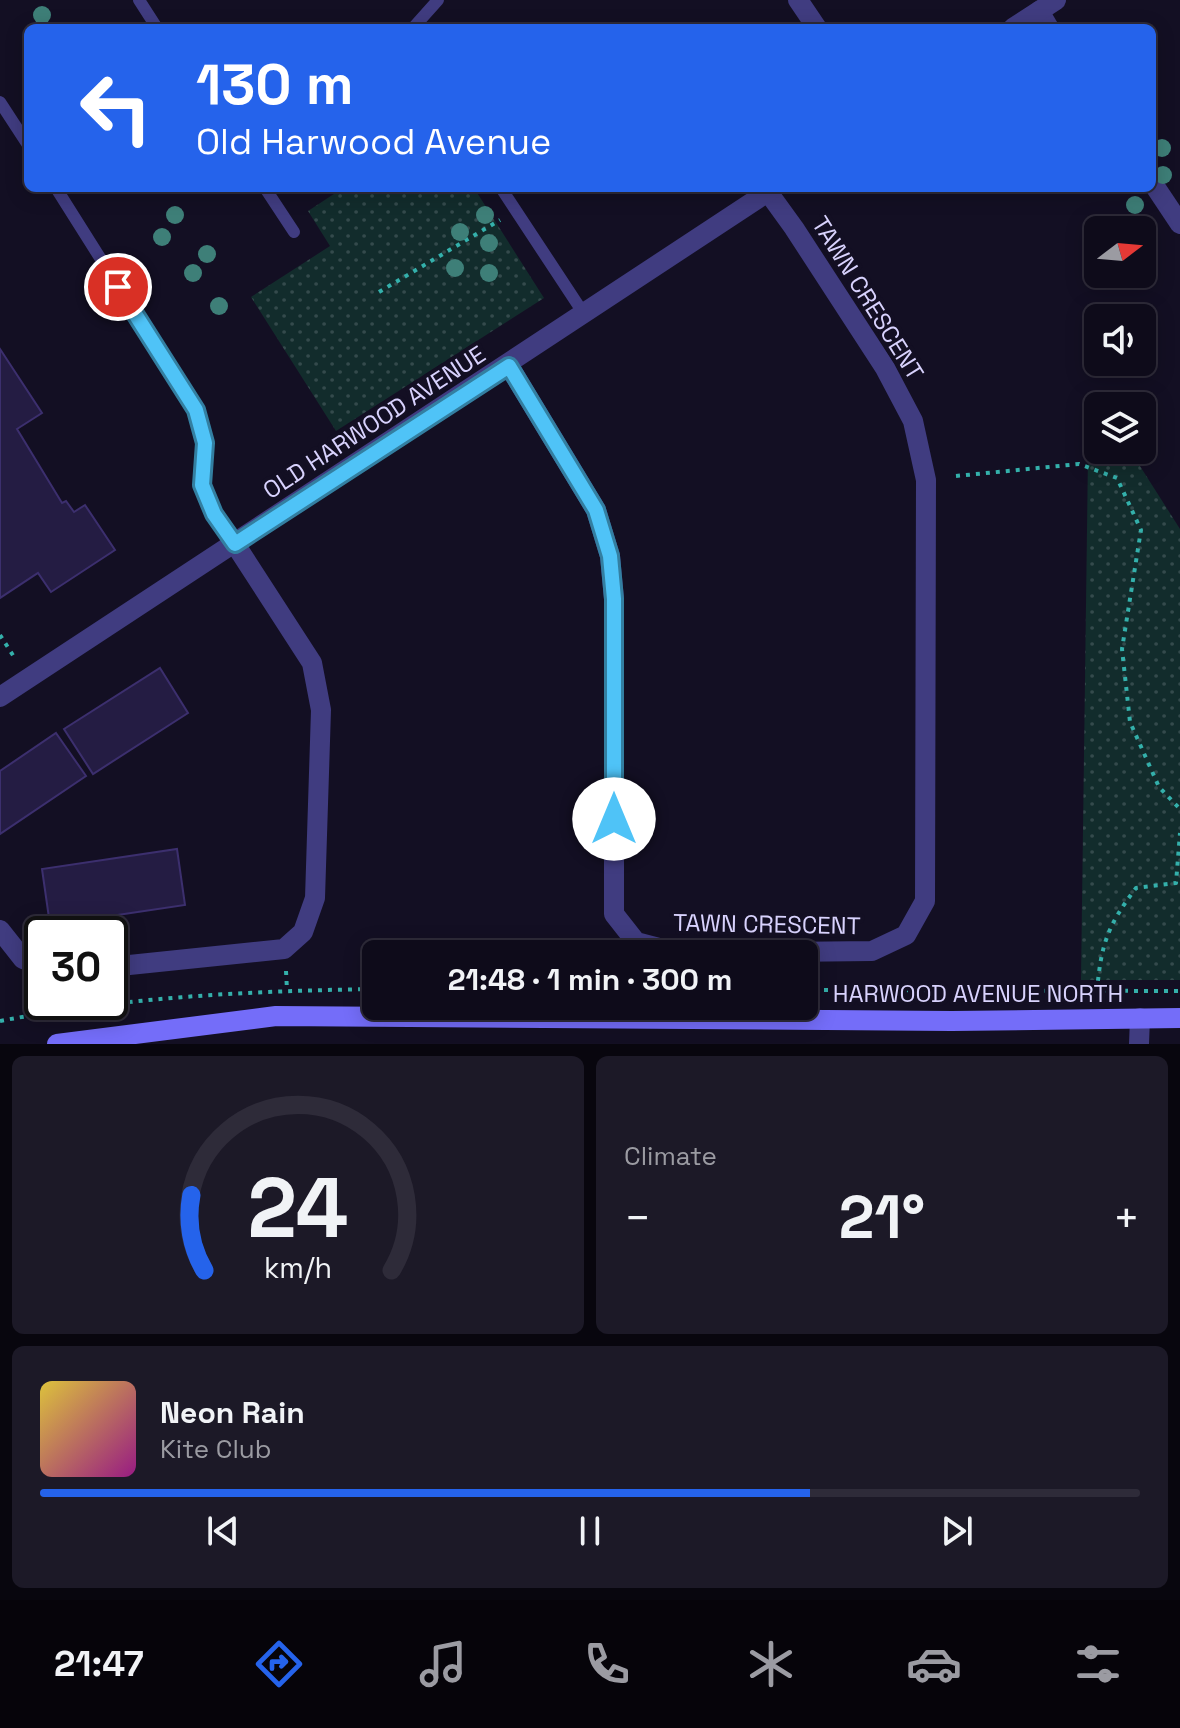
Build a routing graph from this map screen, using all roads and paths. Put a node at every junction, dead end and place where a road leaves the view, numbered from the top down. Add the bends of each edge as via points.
1 (139, 0) edge
2 (438, 0) edge
3 (798, 0) edge
4 (1048, 13) edge
5 (154, 24) edge
6 (417, 24) edge
7 (814, 24) edge
8 (1022, 24) edge
9 (0, 102) edge
10 (24, 139) edge
11 (1156, 188) edge
12 (59, 192) edge
13 (268, 192) edge
14 (504, 192) edge
15 (768, 192) edge
16 (772, 192) edge
17 (516, 210) junction
18 (1180, 224) edge
19 (294, 232) dead end
20 (379, 292) dead end
21 (584, 314) junction
22 (509, 366) junction
23 (956, 476) dead end
24 (235, 544) junction
25 (0, 635) edge
26 (29, 679) junction
27 (0, 697) edge
28 (1180, 809) edge
29 (1180, 833) edge
30 (1178, 884) edge
31 (0, 930) edge
32 (24, 959) edge
33 (128, 965) edge
34 (362, 989) edge
35 (818, 990) edge
36 (1097, 991) junction
37 (1180, 991) edge
38 (1140, 1018) junction
39 (1180, 1018) edge
40 (0, 1021) edge
41 (57, 1044) edge
42 (1139, 1044) edge

1 - 5 lane
2 - 6 lane
3 - 7 street
4 - 8 street
9 - 10 lane
11 - 18 street
12 - 24 lane via 196,410 205,443 202,485
13 - 19 lane
14 - 17 lane
15 - 21 street, OLD HARWOOD AVENUE
16 - 22 street, TAWN CRESCENT via 885,368 913,421 926,480 925,901 906,935 872,951 678,953 636,942 614,914 610,556 596,510
17 - 20 path
17 - 21 lane
21 - 22 street, OLD HARWOOD AVENUE
22 - 24 street, OLD HARWOOD AVENUE
23 - 28 path via 1079,464 1117,478 1141,530 1122,649 1130,722 1159,787
24 - 26 street, OLD HARWOOD AVENUE
24 - 33 street via 312,663 321,710 315,898 303,932 284,949
25 - 26 path
26 - 27 street, OLD HARWOOD AVENUE
29 - 30 path
30 - 36 path via 1136,888 1112,919 1101,950
31 - 32 street
34 - 40 path via 235,991 75,1007
35 - 36 path
36 - 37 path
38 - 39 main road, HARWOOD AVENUE NORTH
38 - 41 main road, HARWOOD AVENUE NORTH via 276,1016
38 - 42 street

